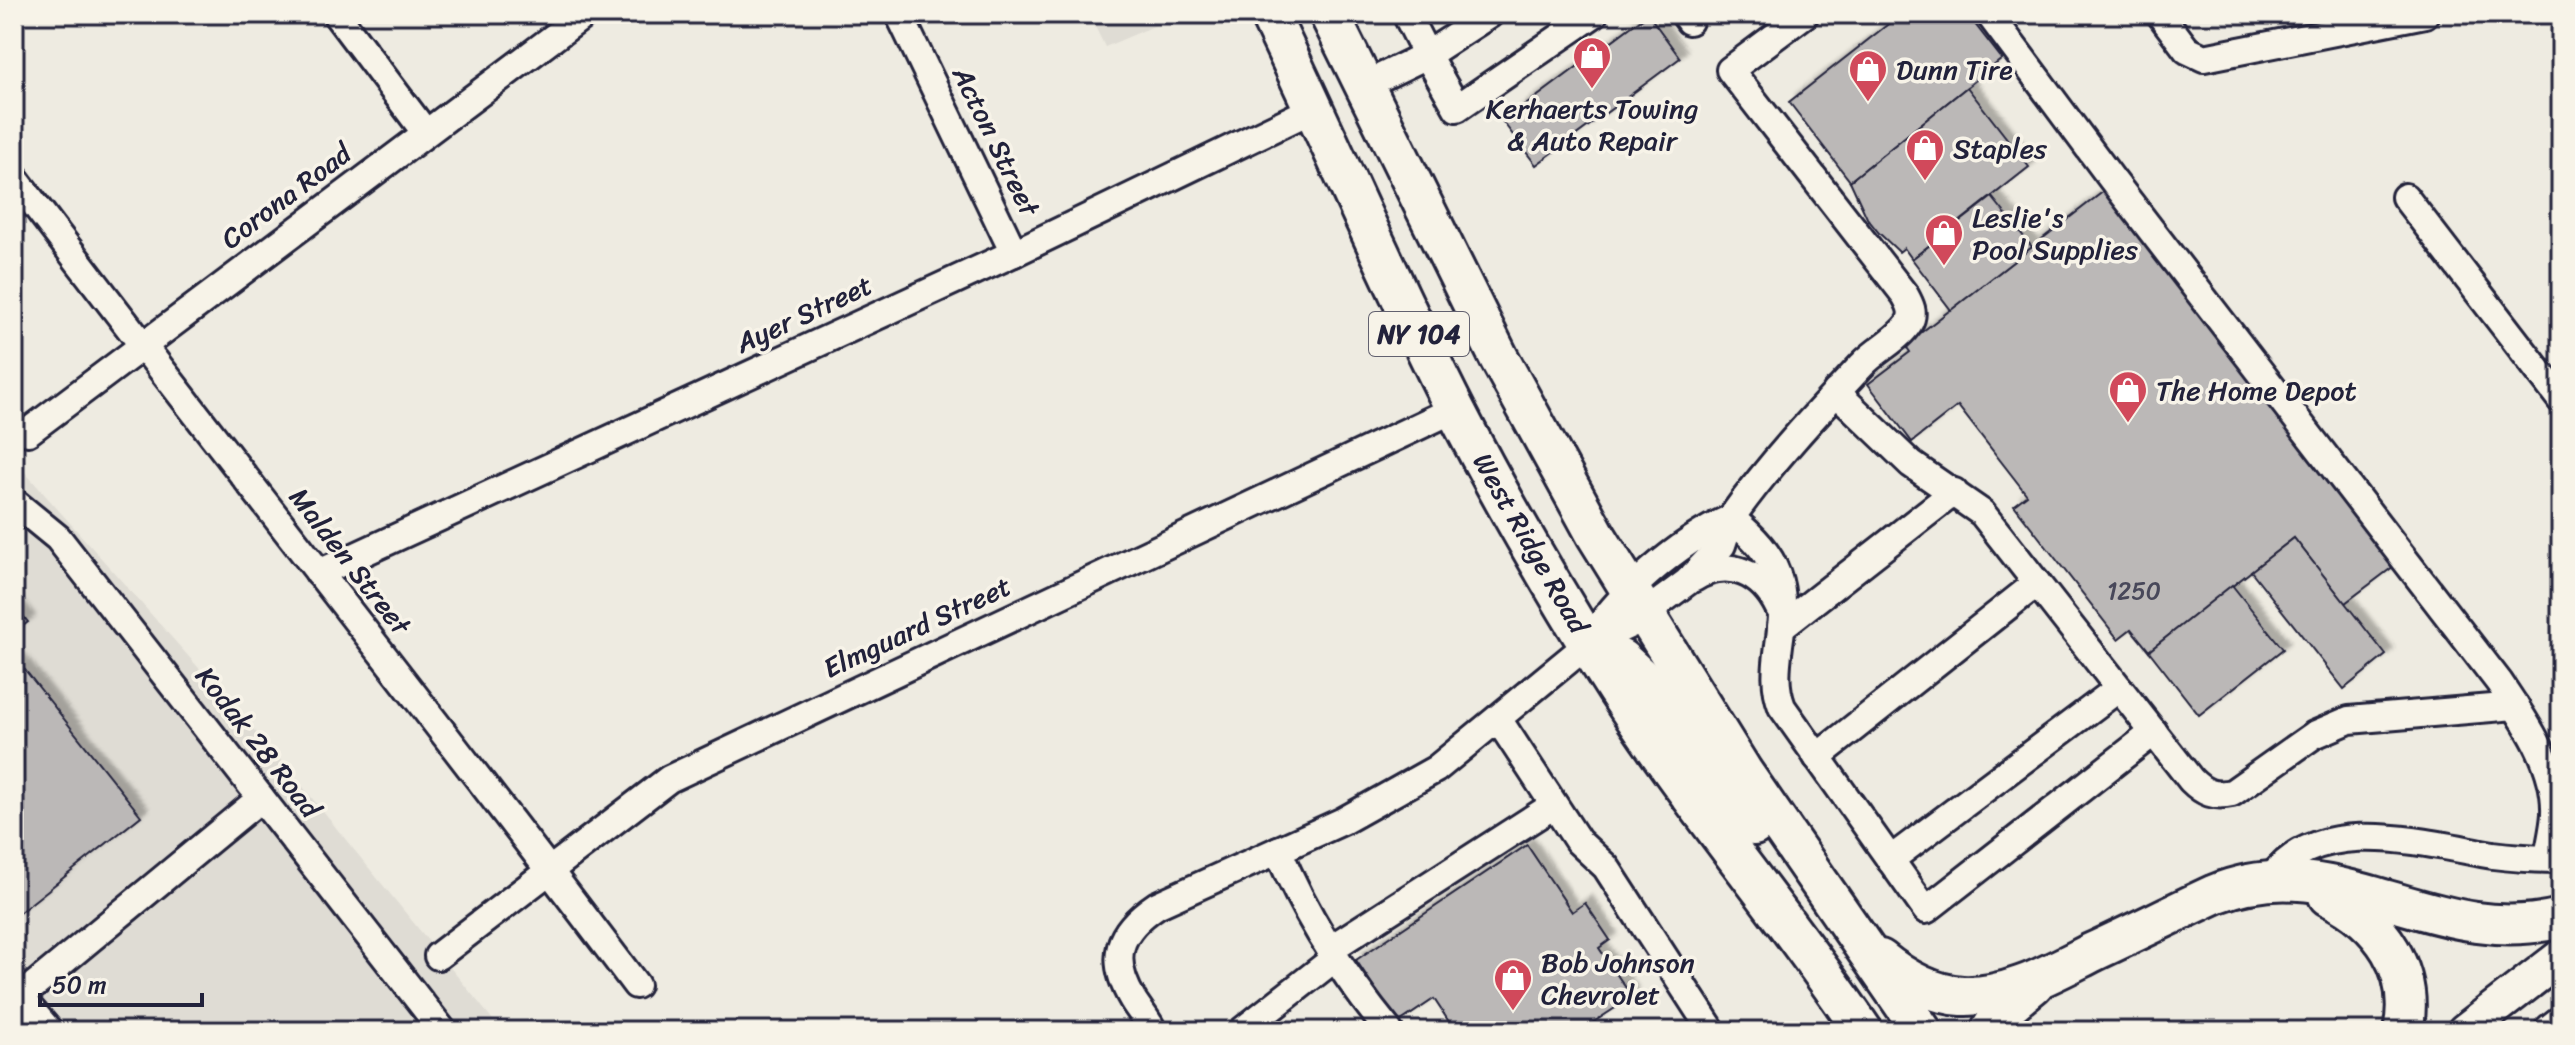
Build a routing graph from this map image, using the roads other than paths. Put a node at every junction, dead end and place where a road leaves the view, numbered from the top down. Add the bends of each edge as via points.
1 (336, 14) edge
2 (585, 14) edge
3 (899, 14) edge
4 (1269, 14) edge
5 (1329, 14) edge
6 (1406, 14) edge
7 (1490, 14) edge
8 (1594, 14) edge
9 (1805, 14) edge
10 (1989, 14) edge
11 (2160, 14) edge
12 (2425, 14) edge
13 (1427, 55) junction
14 (1363, 86) junction
15 (1313, 109) junction
16 (425, 132) junction
17 (14, 177) edge
18 (2405, 197) dead end
19 (1014, 253) junction
20 (141, 345) junction
21 (1836, 392) junction
22 (2561, 400) edge
23 (1455, 409) junction
24 (28, 432) dead end
25 (1954, 492) junction
26 (14, 502) edge
27 (1731, 518) junction
28 (319, 573) junction
29 (1687, 582) junction
30 (2037, 583) junction
31 (1637, 603) junction
32 (1782, 623) junction
33 (1588, 644) junction
34 (2119, 688) junction
35 (2515, 706) junction
36 (1498, 719) junction
37 (2154, 732) junction
38 (1817, 757) junction
39 (261, 798) junction
40 (1554, 805) junction
41 (1278, 850) junction
42 (2554, 858) edge
43 (1890, 860) junction
44 (549, 870) junction
45 (2271, 879) junction
46 (1826, 893) junction
47 (2561, 918) edge
48 (1859, 939) junction
49 (1808, 952) junction
50 (1333, 954) junction
51 (438, 956) dead end
52 (2561, 957) edge
53 (2053, 971) junction
54 (636, 985) dead end
55 (2561, 1024) edge
56 (49, 1031) edge
57 (443, 1031) edge
58 (1153, 1031) edge
59 (1242, 1031) edge
60 (1389, 1031) edge
61 (1712, 1031) edge
62 (1833, 1031) edge
63 (1863, 1031) edge
64 (1922, 1031) edge
65 (1990, 1031) edge
66 (2403, 1031) edge
67 (2465, 1031) edge
68 (2552, 1031) edge

1 - 16 street
2 - 16 street, Corona Road
3 - 19 street, Acton Street
4 - 15 highway, West Ridge Road / NY 104
5 - 14 highway, NY 104
6 - 13 street
7 - 13 street
8 - 13 street via 1457,108
9 - 21 street via 1730,70 1905,295 1912,314 1903,330
10 - 35 street
11 - 12 street via 2187,50 2204,58
13 - 14 street
14 - 31 highway, NY 104 via 1516,391
15 - 19 street, Ayer Street
15 - 23 highway, West Ridge Road / NY 104
16 - 20 street, Corona Road
17 - 20 street, Malden Street
18 - 22 street
19 - 28 street, Ayer Street
20 - 24 street, Corona Road
20 - 28 street, Malden Street
21 - 25 street via 1911,464
21 - 27 street
23 - 33 highway, West Ridge Road / NY 104
23 - 44 street, Elmguard Street via 669,779
25 - 30 street via 1982,513
25 - 32 street
26 - 39 street, Kodak 28 Road via 58,538
27 - 29 street via 1722,545
27 - 31 street via 1694,539
27 - 32 street via 1779,577
28 - 44 street, Malden Street
29 - 31 street
29 - 32 street via 1721,568 1752,574 1774,597
30 - 34 street
30 - 38 street
31 - 33 street via 1612,634
31 - 46 highway, NY 104
32 - 38 street via 1777,695
33 - 36 street
33 - 46 highway via 1621,659 1646,682 1697,758 1757,830
33 - 49 highway, West Ridge Road / NY 104 via 1693,799
34 - 37 street
34 - 43 street
35 - 37 street via 2349,720 2314,735 2245,786 2220,796 2199,788
35 - 42 street via 2551,781
36 - 40 street
36 - 41 street via 1414,783
37 - 43 street via 1926,910
38 - 43 street
39 - 56 street via 20,997
39 - 57 street, Kodak 28 Road
40 - 50 street
40 - 61 street via 1578,841 1606,867
41 - 50 street
41 - 58 street via 1157,905 1132,923 1124,936 1120,967 1123,982
42 - 45 street via 2496,855 2402,838 2355,839 2302,852
44 - 51 street, Elmguard Street
44 - 54 street, Malden Street
45 - 47 highway via 2322,883 2473,923 2519,925
45 - 53 highway via 2215,894
45 - 66 highway via 2335,899 2375,928 2390,947 2403,980
46 - 48 highway, NY 104
48 - 53 highway via 1904,977 1945,994 1999,992
48 - 64 highway, NY 104
49 - 62 highway via 1824,988
49 - 63 highway, West Ridge Road / NY 104
50 - 59 street
50 - 60 street
52 - 67 main road
53 - 65 highway via 2013,1000
55 - 68 main road

